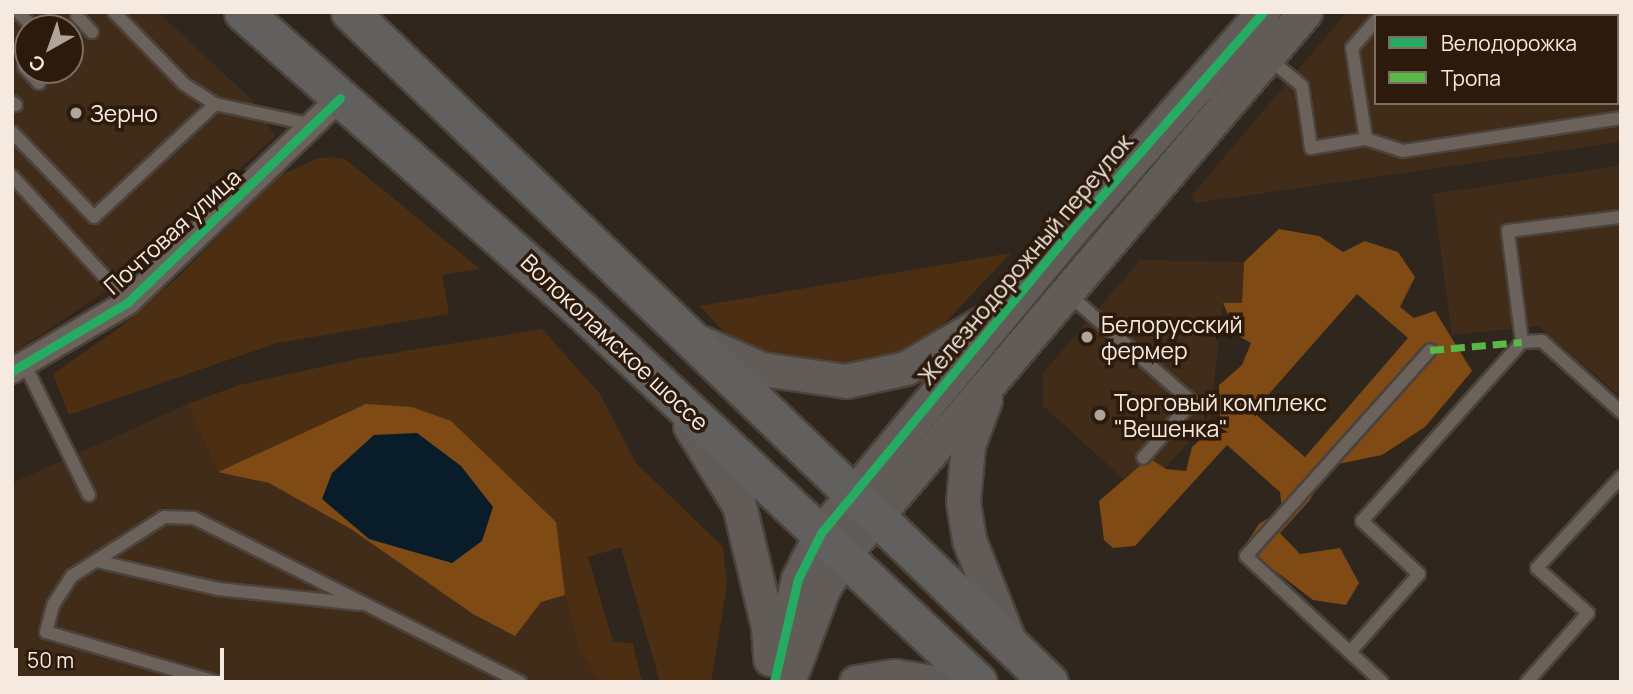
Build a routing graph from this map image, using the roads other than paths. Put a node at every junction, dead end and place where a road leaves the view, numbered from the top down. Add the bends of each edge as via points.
1 (114, 12) edge
2 (243, 12) edge
3 (350, 12) edge
4 (1263, 12) edge
5 (1305, 12) edge
6 (1374, 22) edge
7 (84, 23) edge
8 (92, 32) dead end
9 (1267, 57) junction
10 (340, 98) junction
11 (215, 104) junction
12 (1621, 118) edge
13 (313, 125) junction
14 (12, 132) edge
15 (1366, 139) junction
16 (12, 176) edge
17 (1621, 217) edge
18 (1066, 292) junction
19 (128, 302) junction
20 (1012, 302) junction
21 (675, 324) junction
22 (1522, 342) junction
23 (1430, 350) dead end
24 (18, 367) edge
25 (650, 375) junction
26 (995, 375) junction
27 (1621, 412) edge
28 (1143, 458) dead end
29 (1621, 477) edge
30 (89, 495) dead end
31 (864, 506) junction
32 (832, 544) junction
33 (96, 561) junction
34 (368, 604) junction
35 (1010, 643) junction
36 (1350, 652) junction
37 (216, 682) edge
38 (520, 682) edge
39 (773, 682) edge
40 (788, 682) edge
41 (856, 682) edge
42 (931, 682) edge
43 (978, 682) edge
44 (1049, 682) edge
45 (1382, 682) edge
46 (1527, 682) edge

1 - 11 lane via 184,84
2 - 10 main road, Волоколамское шоссе
3 - 21 main road
4 - 20 street, Железнодорожный переулок
5 - 9 street, Железнодорожный переулок
6 - 15 lane via 1352,48
7 - 8 lane
9 - 15 lane via 1302,86 1311,148
9 - 18 street, Железнодорожный переулок
10 - 13 street, Почтовая улица
10 - 25 main road, Волоколамское шоссе
11 - 13 lane
11 - 14 lane via 94,217
12 - 15 lane via 1403,151
13 - 19 street, Почтовая улица
16 - 19 lane
17 - 22 lane via 1508,231
18 - 26 street, Железнодорожный переулок
18 - 28 lane via 1192,402
19 - 24 street, Почтовая улица
20 - 21 street via 974,330 906,368 846,381 762,369 702,343
20 - 31 street, Железнодорожный переулок
21 - 31 main road
22 - 27 lane via 1542,341
22 - 36 lane via 1362,521 1419,574
23 - 36 lane via 1245,556
24 - 30 lane
25 - 32 main road, Волоколамское шоссе
25 - 39 street via 706,446 739,505 768,626
26 - 31 street, Железнодорожный переулок
26 - 35 street via 968,445 963,502 969,540
29 - 46 lane via 1538,568 1588,613
31 - 32 street, Железнодорожный переулок
31 - 35 main road
32 - 39 street via 798,579
32 - 40 street via 823,589
32 - 43 main road, Волоколамское шоссе
33 - 34 lane via 218,589
33 - 34 lane via 164,516 194,518
33 - 37 lane via 72,576 61,591 46,632
34 - 38 lane
35 - 44 main road
36 - 45 lane
41 - 42 street via 895,676

